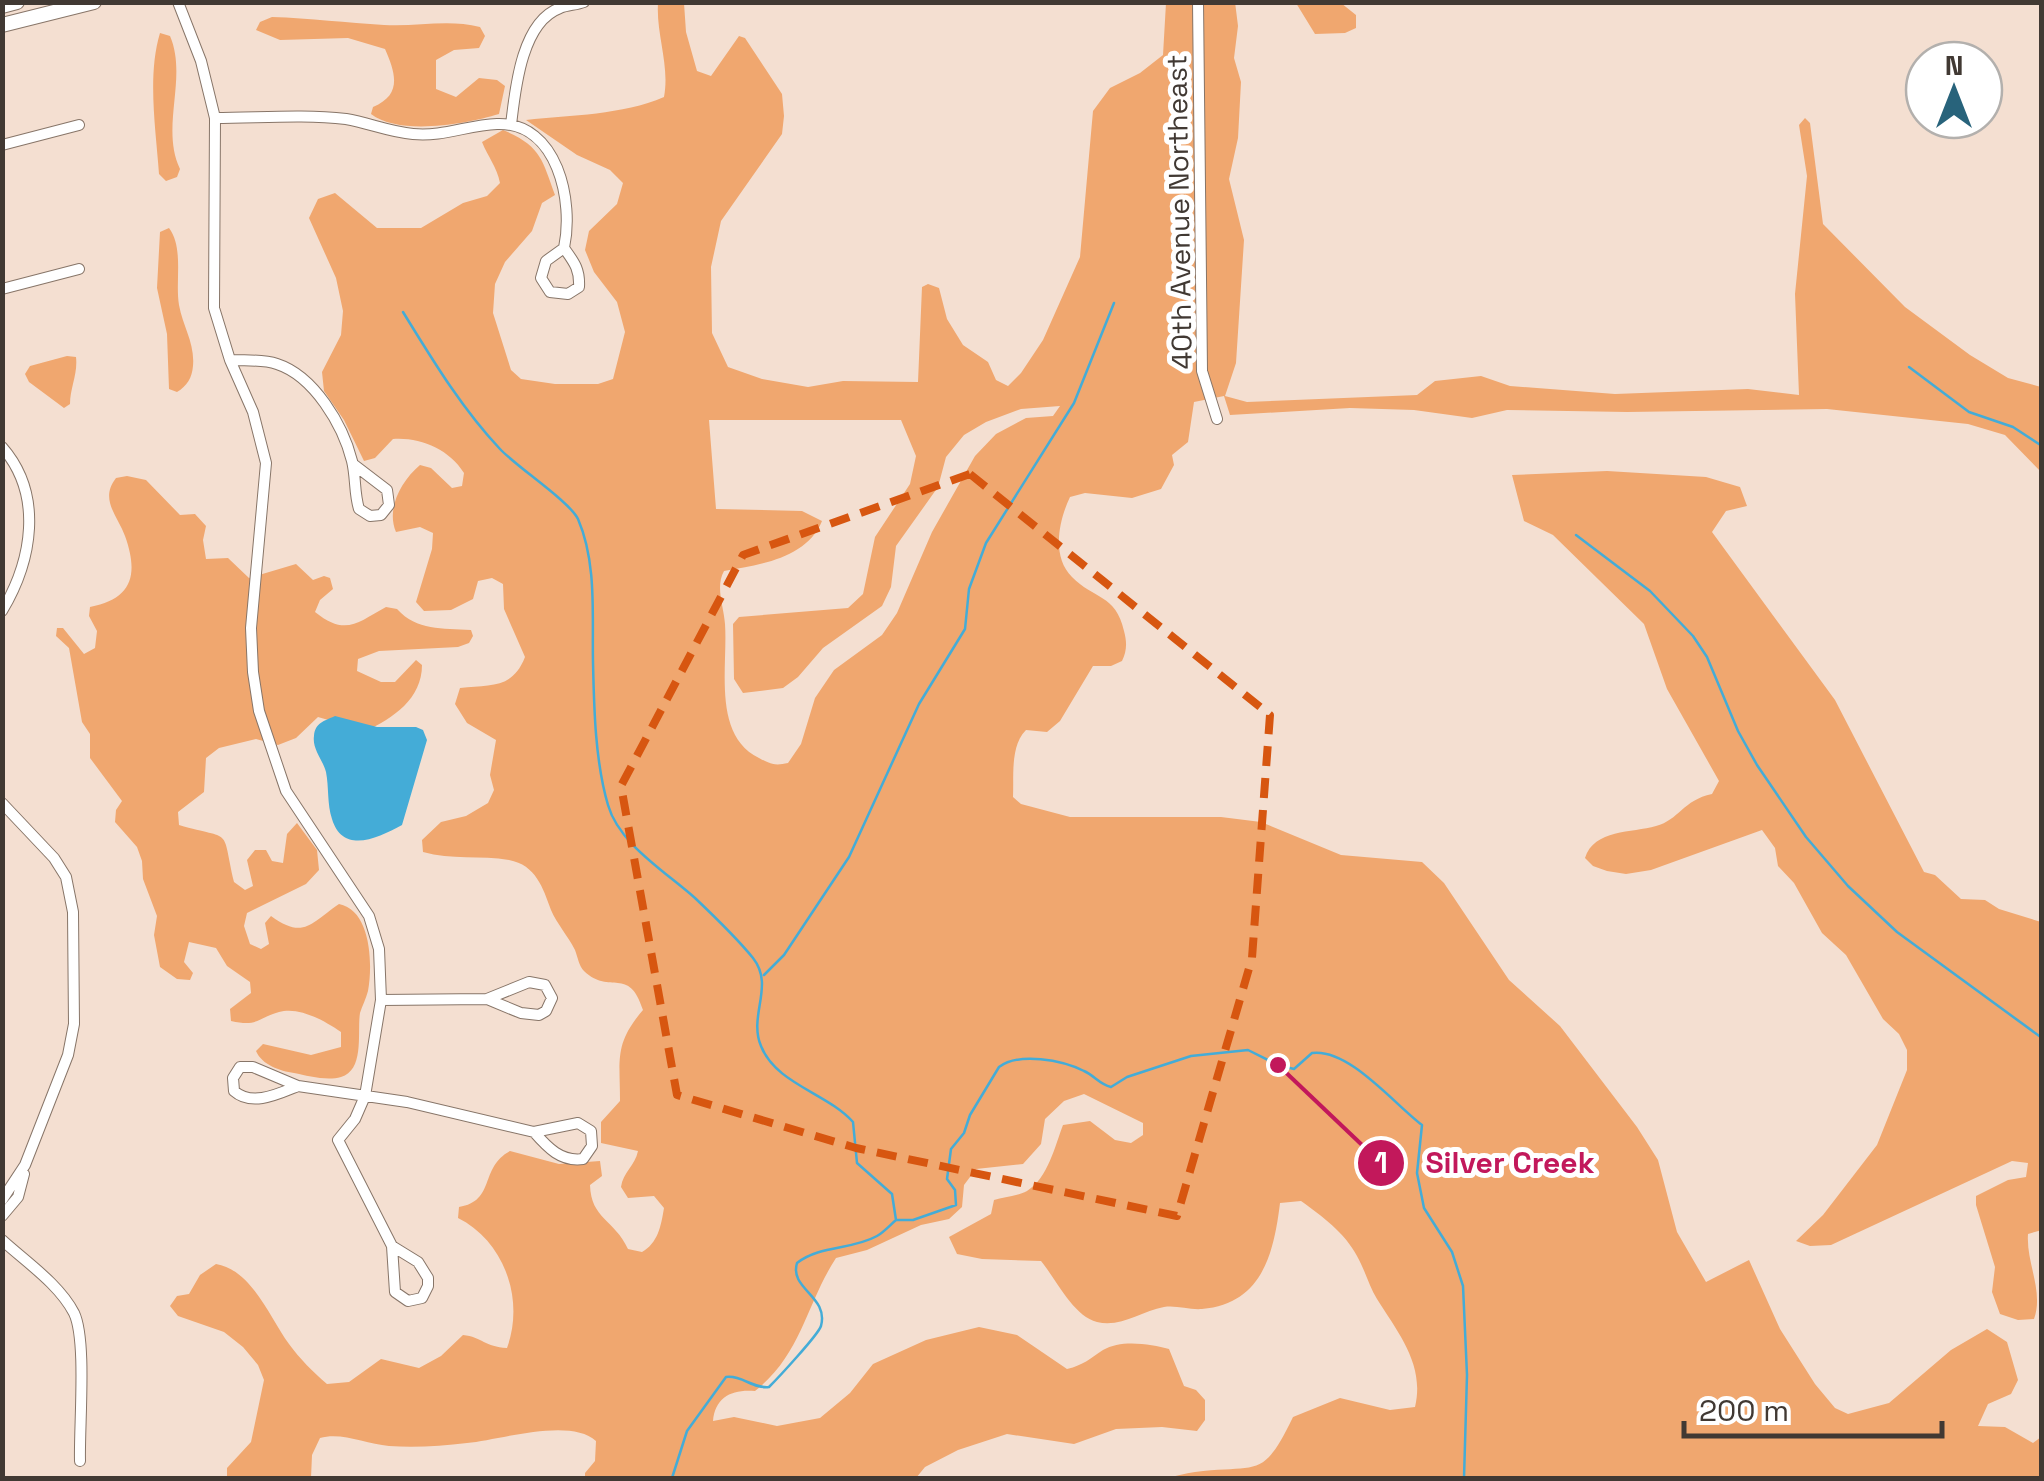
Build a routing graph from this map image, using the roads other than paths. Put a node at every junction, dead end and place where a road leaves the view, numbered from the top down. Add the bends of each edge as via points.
1 (16, 2) edge
2 (94, 2) edge
3 (178, 2) edge
4 (584, 2) edge
5 (1198, 2) edge
6 (557, 5) edge
7 (2, 6) edge
8 (2, 26) edge
9 (216, 118) junction
10 (511, 125) junction
11 (79, 126) dead end
12 (2, 144) edge
13 (564, 248) junction
14 (78, 269) dead end
15 (2, 288) edge
16 (230, 360) junction
17 (1218, 419) dead end
18 (2, 447) edge
19 (353, 464) junction
20 (2, 611) edge
21 (2, 803) edge
22 (488, 999) junction
23 (381, 1000) junction
24 (298, 1086) junction
25 (365, 1096) junction
26 (534, 1132) junction
27 (25, 1165) junction
28 (2, 1200) edge
29 (2, 1216) edge
30 (2, 1240) edge
31 (392, 1246) junction
32 (80, 1461) dead end

1 - 7 main road
2 - 8 main road
3 - 9 street
4 - 6 street
5 - 17 street, 40th Avenue Northeast via 1202,372
6 - 10 street via 522,58
9 - 10 street via 334,118 419,135
9 - 16 street via 214,308
10 - 13 street via 552,156 568,217
11 - 12 street
13 - 13 street via 546,262 540,278 550,292 568,294 579,287 578,268
14 - 15 street
16 - 19 street via 280,364 312,386
16 - 23 street via 266,463 251,628 260,711 286,791 370,916
18 - 20 street via 25,489 30,530 19,579
19 - 19 street via 359,508 381,515 389,505 387,490
21 - 27 street via 62,869 73,912 70,1046
22 - 22 street via 531,1015 546,1011 552,998 545,985 530,982
22 - 23 street
23 - 25 street
24 - 24 street via 248,1098 234,1091 233,1078 253,1066
24 - 25 street
25 - 26 street
25 - 31 street via 338,1140
26 - 26 street via 559,1156 576,1160 590,1154 586,1126
27 - 28 street
27 - 29 street via 18,1197
30 - 32 street via 76,1316
31 - 31 street via 423,1268 428,1286 422,1298 408,1302 396,1292

